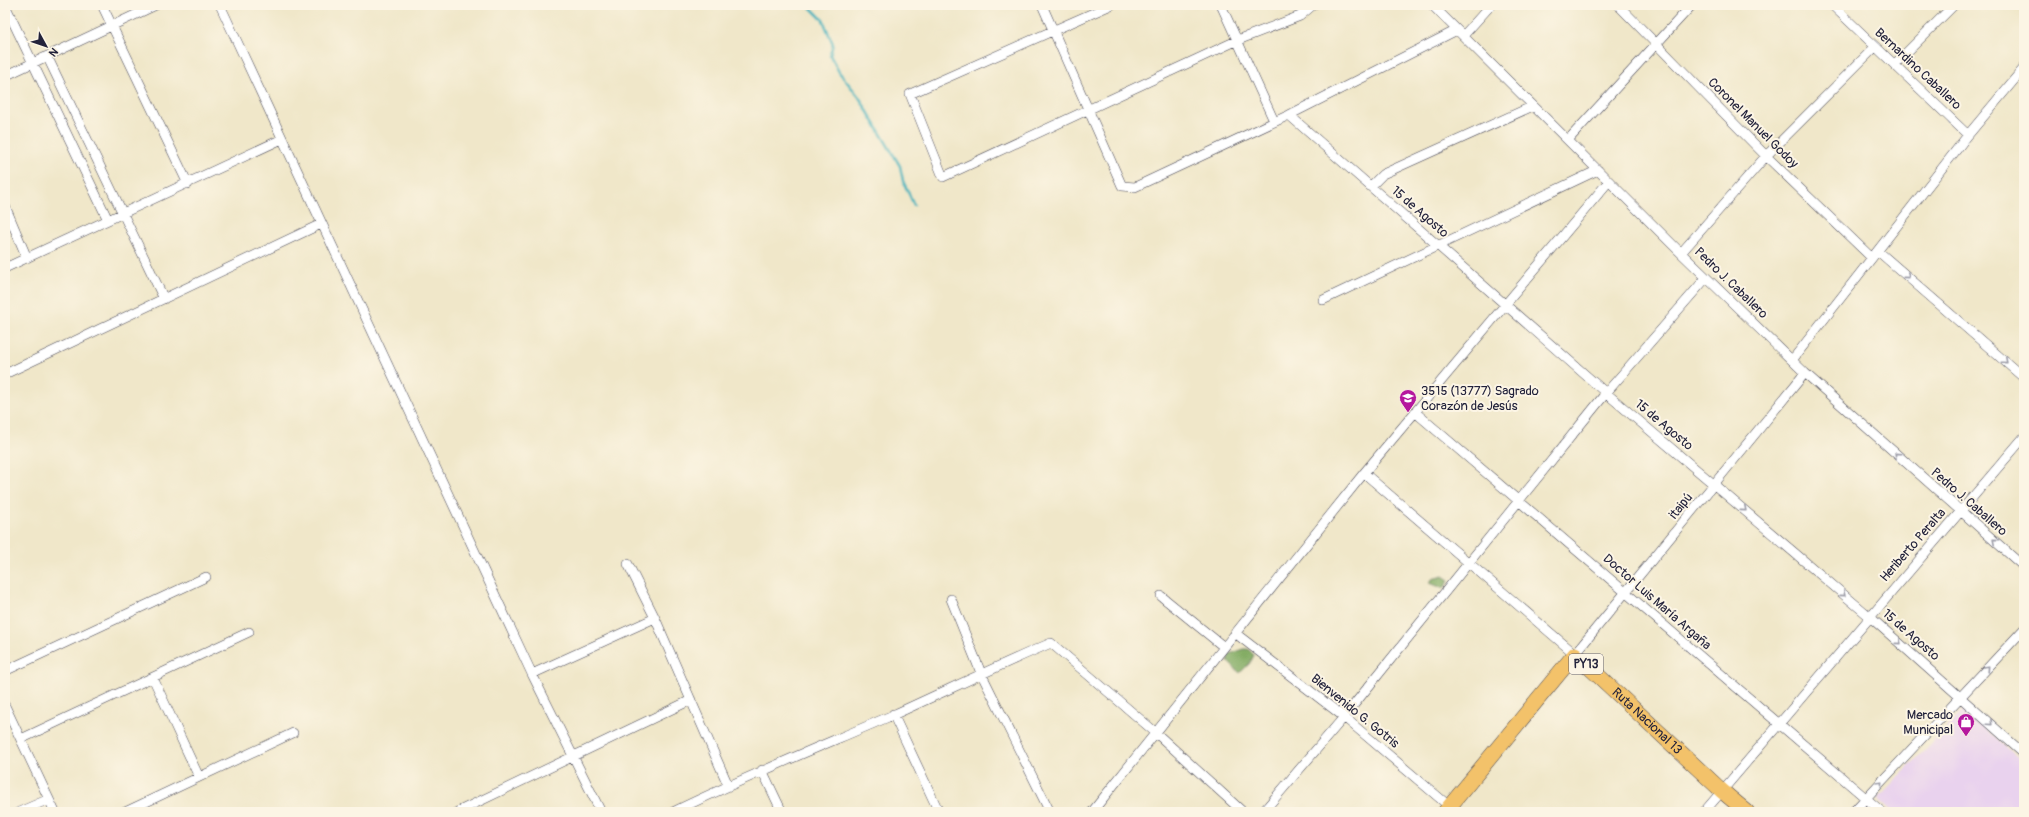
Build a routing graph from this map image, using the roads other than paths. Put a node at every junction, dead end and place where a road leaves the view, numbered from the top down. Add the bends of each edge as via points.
1 (5, 5) edge
2 (102, 5) edge
3 (156, 5) edge
4 (220, 5) edge
5 (1042, 5) edge
6 (1111, 5) edge
7 (1222, 5) edge
8 (1313, 5) edge
9 (1432, 5) edge
10 (1491, 5) edge
11 (1618, 5) edge
12 (1692, 5) edge
13 (1832, 5) edge
14 (1954, 5) edge
15 (113, 27) junction
16 (1053, 31) junction
17 (1460, 33) junction
18 (1238, 40) junction
19 (1657, 43) junction
20 (1875, 47) junction
21 (47, 56) junction
22 (32, 63) junction
23 (1895, 64) junction
24 (2024, 68) edge
25 (5, 76) edge
26 (1533, 106) junction
27 (1088, 109) junction
28 (1289, 115) junction
29 (1274, 121) junction
30 (1968, 135) junction
31 (282, 139) junction
32 (1568, 140) junction
33 (1766, 156) junction
34 (1598, 170) junction
35 (1609, 181) junction
36 (188, 184) junction
37 (1371, 186) junction
38 (5, 206) edge
39 (123, 214) junction
40 (108, 220) junction
41 (321, 224) junction
42 (1439, 245) junction
43 (1878, 251) junction
44 (1681, 253) junction
45 (27, 258) junction
46 (1872, 258) junction
47 (5, 268) edge
48 (1706, 278) junction
49 (164, 299) junction
50 (1323, 300) dead end
51 (1506, 304) junction
52 (1793, 359) junction
53 (1805, 372) junction
54 (5, 374) edge
55 (2024, 378) edge
56 (1606, 393) junction
57 (1415, 412) junction
58 (2024, 437) edge
59 (1364, 473) junction
60 (1714, 484) junction
61 (1518, 500) junction
62 (1960, 512) junction
63 (1468, 563) junction
64 (628, 564) dead end
65 (2024, 567) edge
66 (206, 577) dead end
67 (1627, 593) junction
68 (1161, 596) dead end
69 (951, 599) dead end
70 (1869, 616) junction
71 (655, 618) junction
72 (2024, 629) edge
73 (249, 632) dead end
74 (1235, 633) junction
75 (1224, 647) junction
76 (1575, 654) junction
77 (5, 670) edge
78 (981, 673) junction
79 (532, 674) junction
80 (153, 678) junction
81 (1961, 696) junction
82 (691, 700) junction
83 (5, 706) edge
84 (894, 714) junction
85 (1344, 717) junction
86 (1778, 724) junction
87 (1155, 732) junction
88 (293, 733) dead end
89 (21, 739) junction
90 (2024, 754) edge
91 (575, 756) junction
92 (762, 770) junction
93 (199, 777) junction
94 (728, 785) junction
95 (1722, 791) junction
96 (1866, 798) junction
97 (49, 799) junction
98 (1450, 810) edge
99 (679, 811) edge
100 (19, 812) edge
101 (55, 812) edge
102 (125, 812) edge
103 (457, 812) edge
104 (601, 812) edge
105 (782, 812) edge
106 (939, 812) edge
107 (1050, 812) edge
108 (1092, 812) edge
109 (1243, 812) edge
110 (1263, 812) edge
111 (1704, 812) edge
112 (1747, 812) edge
113 (1853, 812) edge
114 (1882, 812) edge

1 - 22 street
2 - 15 street
3 - 15 street
4 - 31 street
5 - 16 street
6 - 16 street
7 - 18 street
8 - 18 street via 1300,16
9 - 17 street, Pedro J. Caballero
10 - 17 street
11 - 19 street, Coronel Manuel Godoy
12 - 19 street
13 - 20 street, Bernardino Caballero
14 - 23 street
15 - 21 street
15 - 36 street
16 - 27 street
16 - 27 street via 910,94 943,177
17 - 26 street, Pedro J. Caballero
17 - 28 street
18 - 27 street
18 - 29 street
19 - 32 street
19 - 33 street, Coronel Manuel Godoy
20 - 23 street, Bernardino Caballero
20 - 33 street
21 - 22 street
21 - 39 street
22 - 25 street
22 - 40 street
23 - 30 street, Bernardino Caballero
24 - 30 street
26 - 32 street, Pedro J. Caballero
26 - 37 street via 1384,174
27 - 29 street via 1122,186 1135,187
28 - 29 street
28 - 37 street, 15 de Agosto
30 - 43 street
31 - 36 street
31 - 41 street
32 - 34 street, Pedro J. Caballero
33 - 44 street
33 - 46 street, Coronel Manuel Godoy
34 - 35 street, Pedro J. Caballero
34 - 42 street
35 - 44 street, Pedro J. Caballero
35 - 51 street
36 - 39 street
37 - 42 street, 15 de Agosto
38 - 45 street
39 - 40 street
39 - 49 street
40 - 45 street
41 - 49 street
41 - 79 street
42 - 50 street
42 - 51 street, 15 de Agosto
43 - 46 street
43 -> 55 street
44 - 48 street, Pedro J. Caballero
45 - 47 street
46 - 52 street
48 - 52 street, Pedro J. Caballero
48 - 56 street
49 - 54 street
51 - 56 street, 15 de Agosto
51 - 57 street
52 - 53 street, Pedro J. Caballero
53 - 60 street, itaipú
62 -> 53 street, Pedro J. Caballero
56 - 60 street, 15 de Agosto
56 - 61 street
57 - 59 street
57 - 61 street, Doctor Luis María Argaña
58 - 62 street, Heriberto Peralta
59 - 63 street
59 - 74 street
60 - 67 street, itaipú
60 -> 70 street, 15 de Agosto
61 - 63 street
61 - 67 street, Doctor Luis María Argaña
65 -> 62 street, Pedro J. Caballero
62 - 70 street, Heriberto Peralta
63 - 76 street
63 - 85 street
64 - 71 street
66 - 77 street
67 - 76 street, itaipú
67 - 86 street, Doctor Luis María Argaña
68 - 75 street
69 - 78 street
70 -> 81 street, 15 de Agosto
70 - 86 street, Heriberto Peralta
71 - 79 street
71 - 82 street
81 -> 72 street
73 - 80 street
74 - 75 street
74 - 85 street, Bienvenido G. Gotris
75 - 87 street
76 - 95 highway, Ruta Nacional 13 / PY13
76 - 98 highway, PY13
78 - 84 street
78 - 87 street via 1051,643
78 - 107 street
79 - 91 street
80 - 89 street
80 - 93 street
81 -> 90 street, 15 de Agosto
96 -> 81 street
82 - 91 street
82 - 94 street
83 - 89 street
84 - 92 street
84 - 106 street
85 - 98 street, Bienvenido G. Gotris
85 - 110 street
86 - 95 street, Heriberto Peralta
86 - 96 street, Doctor Luis María Argaña
87 - 108 street
87 - 109 street
88 - 93 street
89 - 97 street
91 - 103 street
91 - 104 street
92 - 94 street
92 - 105 street
93 - 102 street
94 - 99 street
95 - 111 street, Heriberto Peralta
95 - 112 highway, Ruta Nacional 13 / PY13
96 - 113 street
96 - 114 street, Doctor Luis María Argaña
97 - 100 street
97 - 101 street

